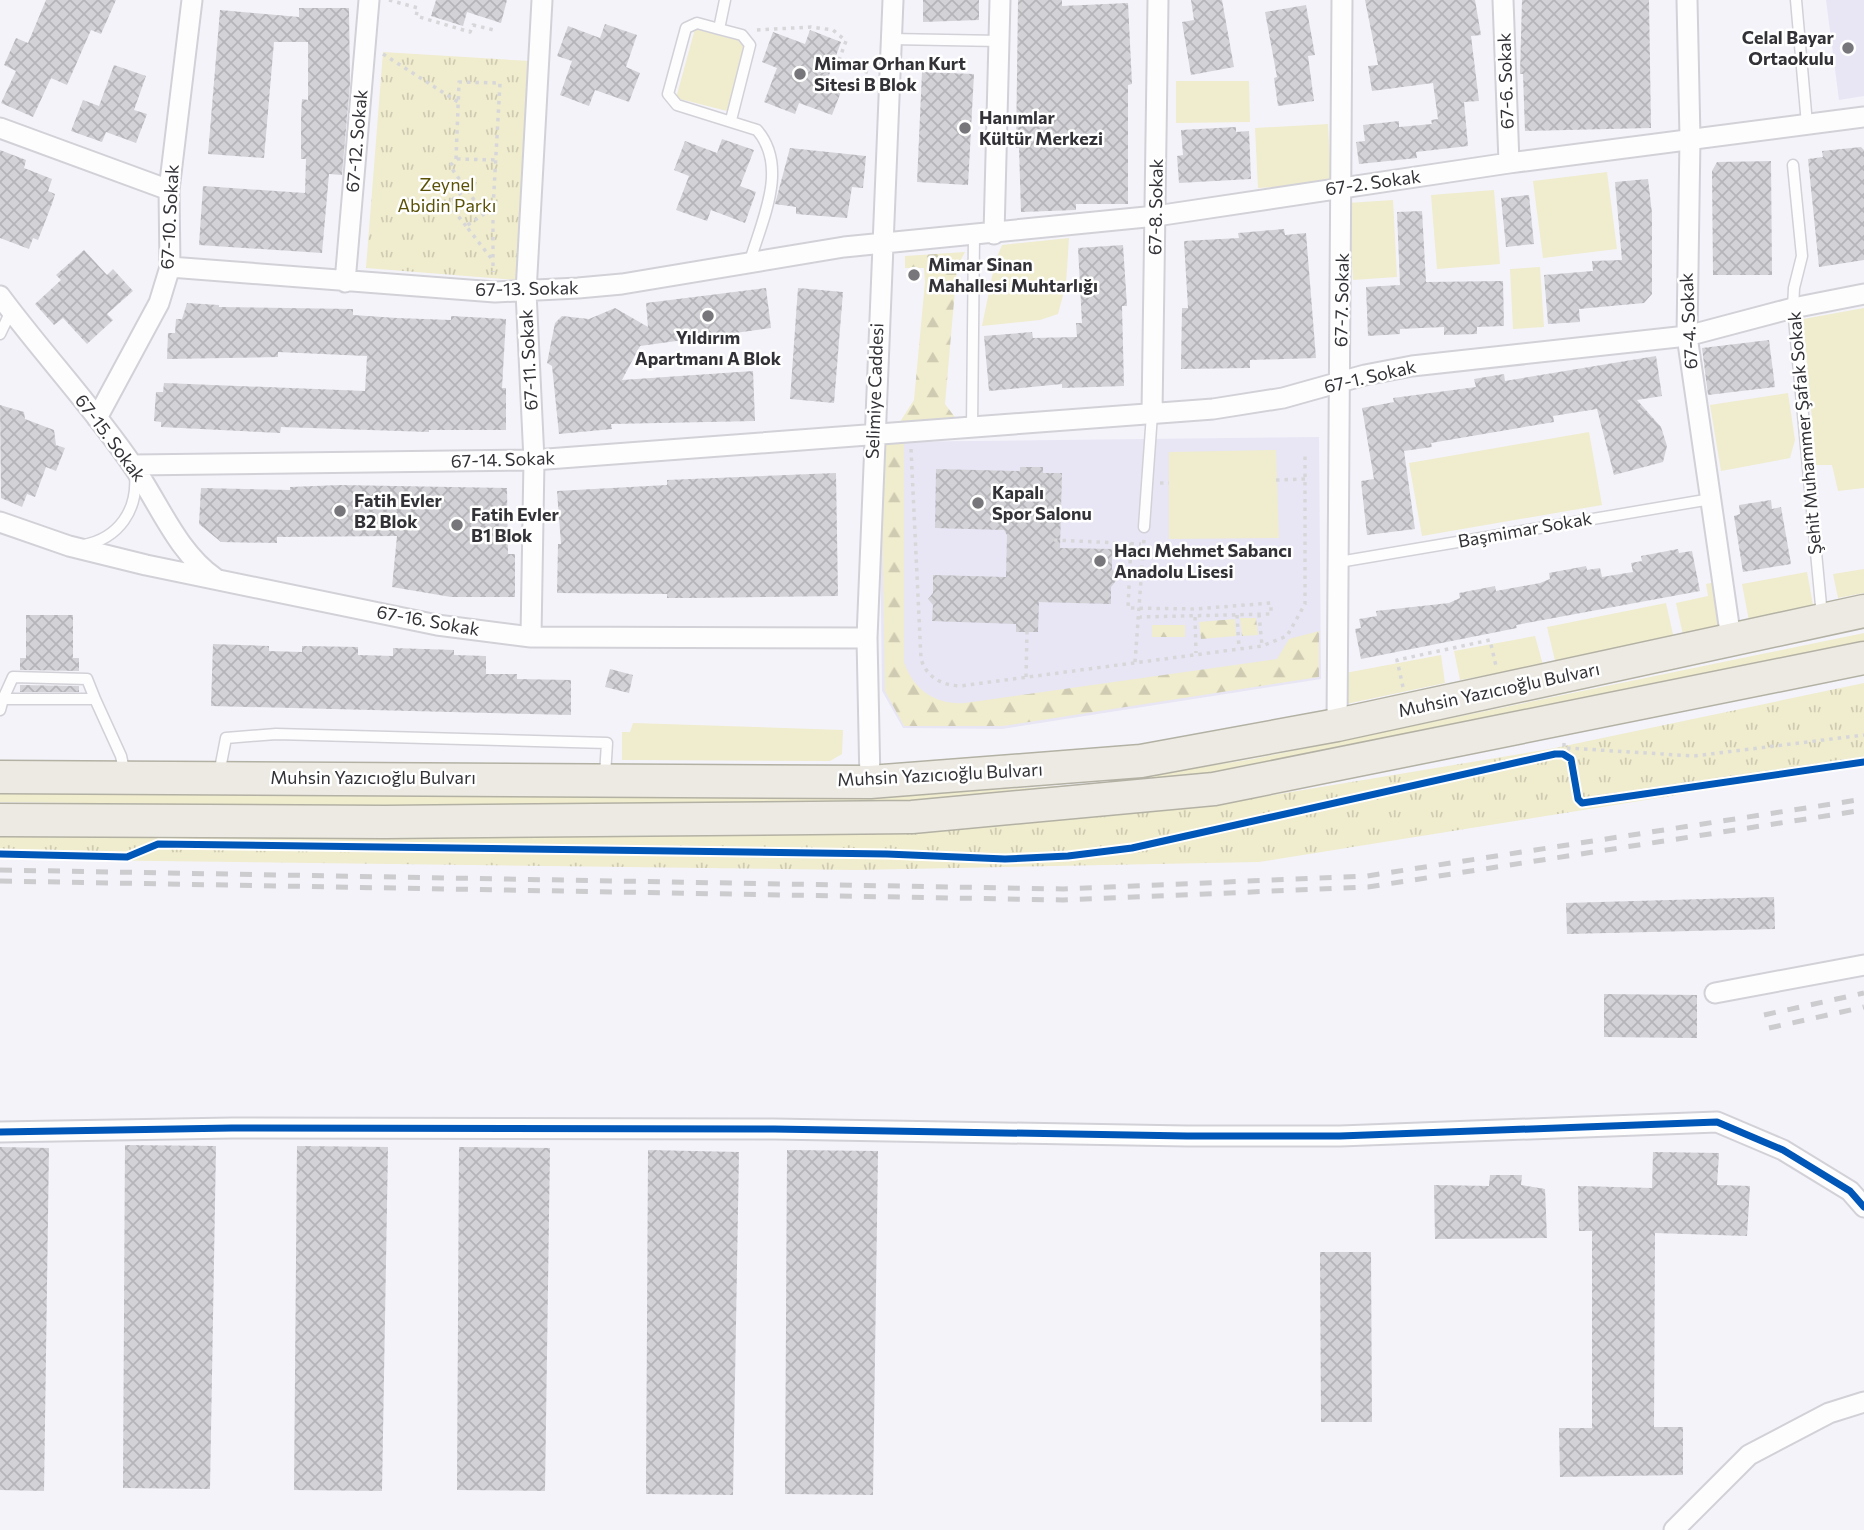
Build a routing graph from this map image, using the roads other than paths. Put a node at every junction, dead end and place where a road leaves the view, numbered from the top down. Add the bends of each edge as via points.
1 (192, 0) edge
2 (369, 0) edge
3 (541, 0) edge
4 (725, 0) edge
5 (893, 0) edge
6 (1000, 0) edge
7 (1158, 0) edge
8 (1342, 0) edge
9 (1503, 0) edge
10 (1687, 0) edge
11 (1797, 0) edge
12 (719, 29) junction
13 (891, 38) junction
14 (1000, 41) junction
15 (1864, 117) edge
16 (731, 120) junction
17 (1807, 124) junction
18 (0, 128) edge
19 (1690, 138) junction
20 (1509, 163) junction
21 (1793, 165) dead end
22 (1343, 187) junction
23 (169, 190) junction
24 (1156, 216) junction
25 (994, 234) junction
26 (974, 236) junction
27 (881, 243) junction
28 (751, 261) junction
29 (170, 267) junction
30 (345, 282) junction
31 (526, 292) junction
32 (1864, 294) edge
33 (5, 304) edge
34 (1793, 307) junction
35 (0, 334) edge
36 (1687, 336) junction
37 (1341, 382) junction
38 (1152, 414) junction
39 (97, 418) junction
40 (972, 428) junction
41 (873, 436) junction
42 (534, 460) junction
43 (133, 465) junction
44 (1710, 499) junction
45 (0, 522) edge
46 (1144, 527) road end
47 (69, 546) junction
48 (1339, 562) junction
49 (217, 580) junction
50 (1864, 611) edge
51 (1822, 620) junction
52 (531, 637) junction
53 (867, 638) junction
54 (1731, 639) junction
55 (1864, 657) edge
56 (95, 699) junction
57 (1, 705) edge
58 (1337, 725) junction
59 (0, 777) edge
60 (126, 777) junction
61 (218, 778) junction
62 (605, 779) junction
63 (870, 782) junction
64 (0, 820) edge
65 (1864, 965) edge
66 (1715, 993) dead end
67 (0, 1132) edge
68 (1864, 1207) edge
69 (1864, 1402) edge
70 (1674, 1530) edge

1 - 23 street, 67-10. Sokak
2 - 30 street, 67-12. Sokak
3 - 31 street, 67-11. Sokak
4 - 12 lane
5 - 13 street, Selimiye Caddesi
6 - 14 street
7 - 24 street, 67-8. Sokak
8 - 22 street, 67-7. Sokak
9 - 20 street, 67-6. Sokak
10 - 19 street, 67-4. Sokak
11 - 17 lane
12 - 16 lane via 742,35 750,44
12 - 16 lane via 697,23 686,28 668,94 677,106
13 - 14 lane
13 - 27 street, Selimiye Caddesi
14 - 25 street
15 - 17 street, 67-2. Sokak
16 - 28 lane via 757,130 773,161
17 - 19 street, 67-2. Sokak
18 - 23 street
19 - 20 street, 67-2. Sokak
19 - 36 street, 67-4. Sokak
20 - 22 street, 67-2. Sokak
21 - 34 lane, Şehit Muhammer Şafak Sokak via 1802,256
22 - 24 street, 67-2. Sokak
22 - 37 street, 67-7. Sokak
23 - 29 street, 67-10. Sokak
24 - 25 street, 67-2. Sokak
24 - 38 street, 67-8. Sokak
25 - 26 street, 67-2. Sokak
26 - 27 street, 67-2. Sokak
26 - 40 lane
27 - 28 street, 67-13. Sokak
27 - 41 street, Selimiye Caddesi
28 - 31 street, 67-13. Sokak via 622,284
29 - 30 street, 67-13. Sokak
29 - 39 street, 67-10. Sokak via 159,303
30 - 31 street, 67-13. Sokak
31 - 42 street, 67-11. Sokak
32 - 34 street, 67-1. Sokak
33 - 35 lane
33 - 39 street, 67-15. Sokak
34 - 36 street, 67-1. Sokak
34 - 51 lane, Şehit Muhammer Şafak Sokak
36 - 37 street, 67-1. Sokak via 1412,366
36 - 44 street, 67-4. Sokak
37 - 38 street, 67-1. Sokak via 1283,398
37 - 48 street, 67-7. Sokak
38 - 40 street, 67-1. Sokak
38 - 46 lane
39 - 43 street, 67-15. Sokak
40 - 41 street, 67-1. Sokak
41 - 42 street, 67-14. Sokak
41 - 53 street, Selimiye Caddesi
42 - 43 street, 67-14. Sokak
42 - 52 street, 67-11. Sokak
43 - 47 lane via 134,500 124,521 94,543
43 - 49 street, 67-15. Sokak via 183,545
44 - 48 lane, Başmimar Sokak
44 - 54 street, 67-4. Sokak
45 - 47 street, 67-16. Sokak
47 - 49 street, 67-16. Sokak
48 - 58 street, 67-7. Sokak
49 - 52 street, 67-16. Sokak via 438,625
50 - 51 main road, Muhsin Yazıcıoğlu Bulvarı
51 - 54 main road, Muhsin Yazıcıoğlu Bulvarı
52 - 53 street, 67-16. Sokak
53 - 63 street, Selimiye Caddesi
54 - 58 main road, Muhsin Yazıcıoğlu Bulvarı
55 - 64 main road, Muhsin Yazıcıoğlu Bulvarı via 1561,744 1214,789 912,817
56 - 57 lane
56 - 57 lane via 87,679 13,677
56 - 60 lane
58 - 63 main road, Muhsin Yazıcıoğlu Bulvarı via 1141,761
59 - 60 main road, Muhsin Yazıcıoğlu Bulvarı
60 - 61 main road, Muhsin Yazıcıoğlu Bulvarı
61 - 62 main road, Muhsin Yazıcıoğlu Bulvarı
61 - 62 lane via 226,738 276,734 607,743
62 - 63 main road, Muhsin Yazıcıoğlu Bulvarı
65 - 66 street
67 - 68 street via 774,1129 1298,1136 1717,1122 1783,1150 1850,1191
69 - 70 street via 1829,1413 1749,1455

